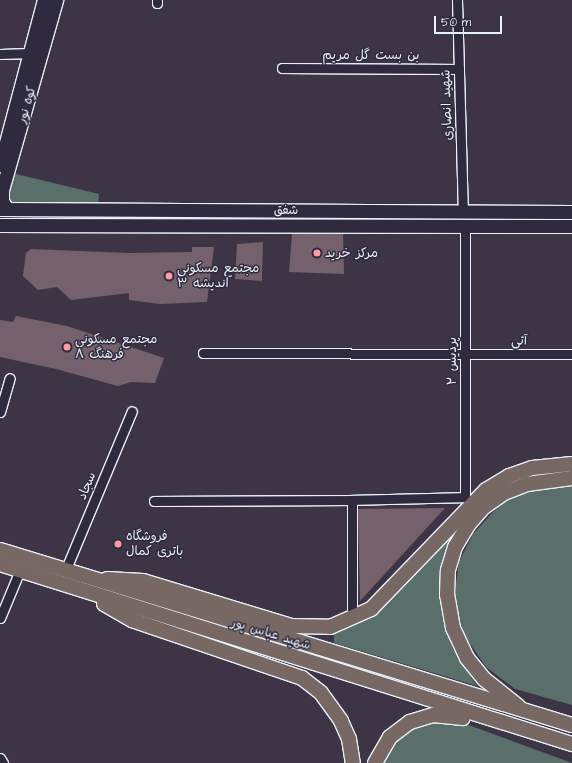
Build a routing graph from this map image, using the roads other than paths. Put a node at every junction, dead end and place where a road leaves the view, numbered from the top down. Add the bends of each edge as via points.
1 (44, 0) edge
2 (56, 0) edge
3 (457, 0) edge
4 (30, 53) junction
5 (0, 54) edge
6 (282, 68) dead end
7 (459, 69) junction
8 (5, 129) edge
9 (0, 165) edge
10 (2, 204) edge
11 (463, 210) junction
12 (572, 212) edge
13 (0, 225) edge
14 (465, 226) junction
15 (572, 226) edge
16 (202, 353) dead end
17 (465, 353) junction
18 (572, 354) edge
19 (10, 378) dead end
20 (132, 411) dead end
21 (0, 412) edge
22 (572, 464) edge
23 (572, 478) edge
24 (352, 500) junction
25 (154, 501) dead end
26 (0, 550) edge
27 (0, 564) edge
28 (20, 570) junction
29 (66, 571) junction
30 (80, 583) junction
31 (0, 618) edge
32 (352, 619) junction
33 (524, 711) junction
34 (572, 725) edge
35 (518, 728) junction
36 (572, 744) edge
37 (0, 758) edge
38 (3, 763) edge
39 (353, 763) edge
40 (375, 763) edge

1 - 4 main road, کوه نور
2 - 10 main road, کوه نور
3 - 7 street, شهید انصاری
4 - 5 street
4 - 8 main road, کوه نور
6 - 7 street, بن بست گل مریم
7 - 11 street, شهید انصاری
8 - 9 main road, کوه نور
10 - 11 main road, شفق
11 - 12 main road, شفق
13 - 14 main road, شفق
14 - 15 main road, شفق
14 - 17 street, پردیس ۲
16 - 17 street, آتی
17 - 18 street, آتی
17 - 24 street, پردیس ۲ via 465,496
19 - 21 street
20 - 29 street, سجاد
22 - 32 main road via 532,468 509,476 486,490 387,595 371,609
23 - 33 main road via 528,484 504,493 484,507 469,524 455,547 448,570 447,595 453,628 468,658 484,679
24 - 25 street
24 - 32 street
26 - 29 main road, شهید عباس پور
27 - 28 main road, شهید عباس پور
28 - 30 main road, شهید عباس پور
28 - 31 street
29 - 30 main road, شهید عباس پور
30 - 32 main road via 143,581 291,626 330,627
30 - 33 main road, شهید عباس پور
30 - 35 main road, شهید عباس پور
30 - 39 main road via 132,620 302,678 321,693 341,721 349,739
33 - 34 main road, شهید عباس پور
35 - 36 main road, شهید عباس پور
35 - 40 main road via 433,715 410,722 390,737
37 - 38 street

